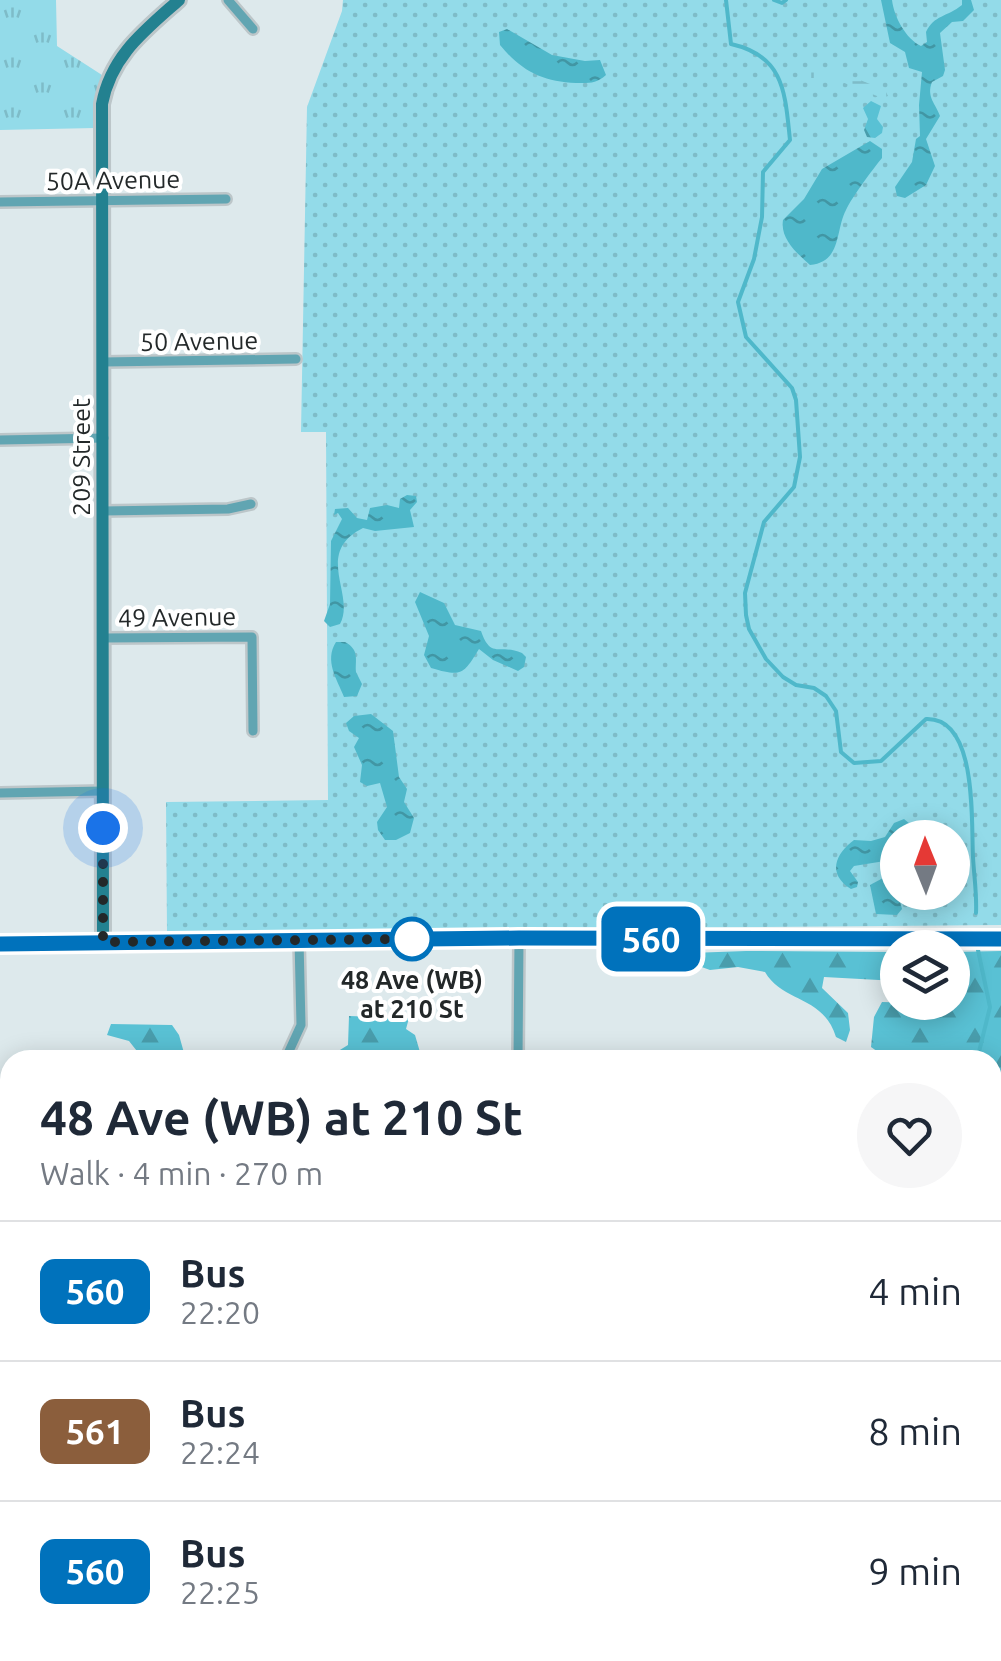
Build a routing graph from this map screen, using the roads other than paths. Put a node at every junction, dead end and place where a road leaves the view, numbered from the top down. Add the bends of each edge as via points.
1 (179, 0) edge
2 (228, 0) edge
3 (254, 29) dead end
4 (226, 198) dead end
5 (102, 200) junction
6 (0, 202) edge
7 (296, 359) dead end
8 (104, 362) junction
9 (104, 438) junction
10 (0, 440) edge
11 (251, 504) dead end
12 (104, 511) junction
13 (103, 638) junction
14 (253, 731) dead end
15 (102, 791) junction
16 (0, 793) edge
17 (519, 938) junction
18 (1001, 939) edge
19 (299, 940) junction
20 (103, 942) junction
21 (0, 944) edge
22 (289, 1050) edge
23 (518, 1050) edge

1 - 5 main road, 209 Street via 127,47 108,80
2 - 3 street
4 - 5 street, 50A Avenue
5 - 6 street, 50A Avenue
5 - 8 main road, 209 Street
7 - 8 street, 50 Avenue
8 - 9 main road, 209 Street
9 - 10 street
9 - 12 main road, 209 Street
11 - 12 street
12 - 13 main road, 209 Street
13 - 14 street, 49 Avenue via 252,636
13 - 15 main road, 209 Street
15 - 16 street
15 - 20 main road, 209 Street
17 - 18 main road
17 - 19 main road
17 - 23 street
19 - 20 main road
19 - 22 street via 301,1024
20 - 21 main road

